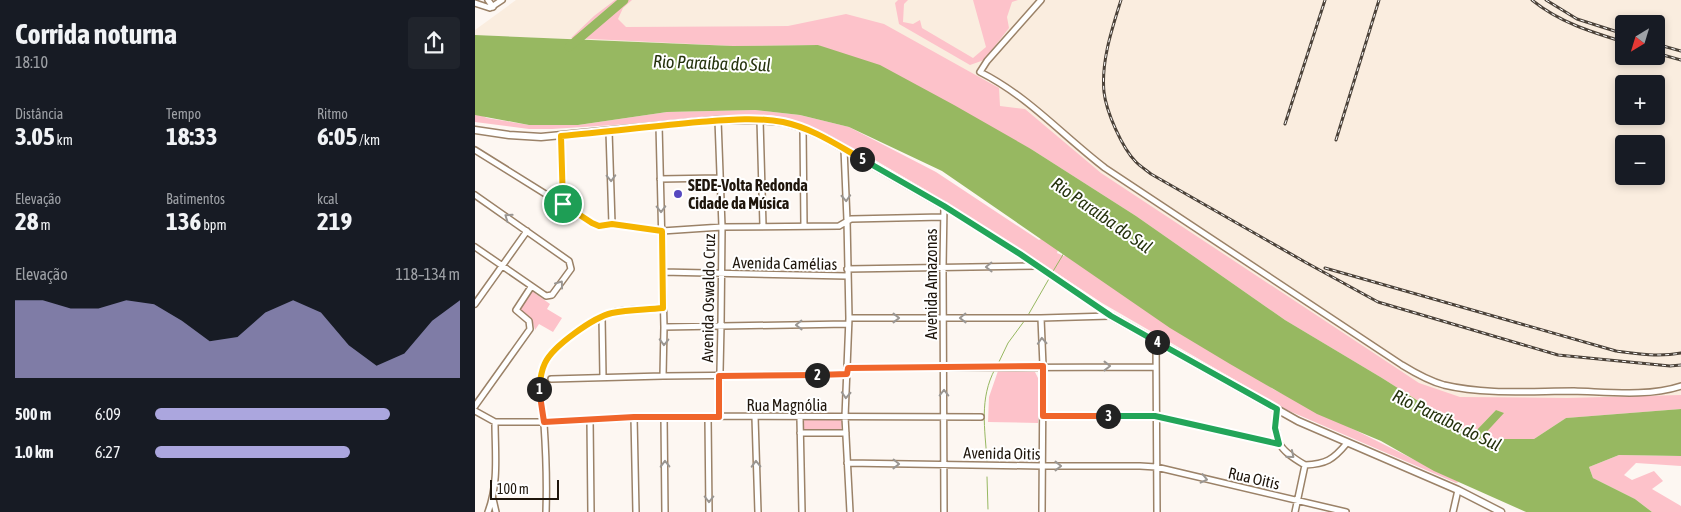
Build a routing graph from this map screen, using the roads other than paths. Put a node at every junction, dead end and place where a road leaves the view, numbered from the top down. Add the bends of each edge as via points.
1 (488, 0) edge
2 (502, 0) edge
3 (1041, 0) edge
4 (475, 3) edge
5 (493, 7) junction
6 (718, 120) junction
7 (760, 120) junction
8 (659, 125) junction
9 (803, 128) junction
10 (475, 130) edge
11 (609, 131) junction
12 (561, 136) junction
13 (843, 149) junction
14 (475, 150) edge
15 (660, 178) junction
16 (719, 178) junction
17 (475, 194) edge
18 (563, 204) junction
19 (944, 206) junction
20 (943, 217) junction
21 (847, 220) junction
22 (612, 224) junction
23 (763, 226) junction
24 (804, 226) junction
25 (721, 228) junction
26 (527, 231) junction
27 (662, 231) junction
28 (475, 247) edge
29 (502, 266) junction
30 (1038, 266) junction
31 (943, 267) junction
32 (847, 269) junction
33 (662, 272) junction
34 (721, 274) junction
35 (847, 276) junction
36 (531, 287) junction
37 (476, 301) edge
38 (663, 308) junction
39 (602, 316) junction
40 (1111, 316) junction
41 (943, 318) junction
42 (1041, 318) junction
43 (848, 321) junction
44 (721, 325) junction
45 (664, 326) junction
46 (1156, 341) junction
47 (944, 366) junction
48 (1043, 366) junction
49 (1156, 366) junction
50 (847, 371) junction
51 (663, 376) junction
52 (719, 376) junction
53 (603, 377) junction
54 (551, 379) dead end
55 (1681, 386) edge
56 (475, 406) edge
57 (1277, 409) junction
58 (475, 411) edge
59 (664, 416) junction
60 (1043, 416) junction
61 (1155, 416) junction
62 (634, 417) junction
63 (708, 417) junction
64 (719, 417) junction
65 (755, 417) junction
66 (845, 417) junction
67 (944, 417) junction
68 (981, 417) dead end
69 (800, 418) junction
70 (591, 419) junction
71 (495, 422) junction
72 (544, 422) junction
73 (800, 433) junction
74 (846, 433) junction
75 (1347, 443) junction
76 (1279, 444) junction
77 (847, 463) junction
78 (944, 464) junction
79 (1305, 465) junction
80 (1042, 466) junction
81 (1157, 467) junction
82 (1458, 490) junction
83 (493, 499) junction
84 (1297, 501) junction
85 (1497, 511) edge
86 (489, 512) edge
87 (496, 512) edge
88 (546, 512) edge
89 (591, 512) edge
90 (635, 512) edge
91 (665, 512) edge
92 (709, 512) edge
93 (757, 512) edge
94 (802, 512) edge
95 (850, 512) edge
96 (944, 512) edge
97 (1042, 512) edge
98 (1157, 512) edge
99 (1295, 512) edge
100 (1346, 512) edge
101 (1453, 512) edge

1 - 5 street
2 - 5 street
3 - 55 street via 980,72 1024,99 1105,168 1402,366 1422,377 1469,390 1632,392 1669,390
4 - 5 street
6 - 7 main road
6 - 8 main road
6 - 16 street, Avenida Oswaldo Cruz
7 - 9 main road
7 - 23 street
8 - 11 main road
8 - 15 street
9 - 13 main road
9 - 24 street
10 - 12 main road via 509,135
11 - 12 main road
11 -> 22 street
12 - 18 street
13 - 19 main road
13 -> 21 street
14 - 18 street
15 - 16 street
15 -> 27 street
16 - 25 street, Avenida Oswaldo Cruz
26 -> 17 street
18 - 22 street via 599,226
19 - 20 street, Avenida Amazonas
19 - 30 main road
20 - 21 street
20 - 31 street, Avenida Amazonas
21 - 24 street via 839,226
21 - 32 street
22 - 27 street
23 - 24 street
23 - 25 street
25 - 27 street
25 - 34 street, Avenida Oswaldo Cruz
26 - 29 street
36 -> 26 street via 546,296 552,295 571,269 569,261
27 - 33 street
28 - 29 street
29 - 36 street
29 - 37 street
30 -> 31 street, Avenida Camélias
30 - 40 main road
31 - 32 street, Avenida Camélias
31 - 41 street, Avenida Amazonas
32 - 35 street
33 - 34 street, Avenida Camélias
33 - 38 street
34 - 35 street, Avenida Camélias
34 - 44 street, Avenida Oswaldo Cruz
35 - 43 street
36 - 56 street via 516,310 529,321 530,329
38 - 39 street
38 - 45 street
39 - 53 street
39 - 72 street via 568,338 545,362 539,388
40 - 42 street
40 - 46 main road
42 -> 41 street
43 -> 41 street
41 - 47 street, Avenida Amazonas
48 -> 42 street
43 -> 44 street
43 - 50 street
44 - 45 street
44 - 52 street, Avenida Oswaldo Cruz
45 -> 51 street
46 - 49 street
46 - 57 main road
47 - 48 street
47 - 50 street
67 -> 47 street, Avenida Amazonas
48 -> 49 street
48 - 60 street
49 - 61 street
50 - 52 street
50 -> 66 street
51 - 52 street
51 - 53 street
52 - 64 street, Avenida Oswaldo Cruz
53 - 54 street
57 - 75 main road
57 - 76 street via 1275,428
58 - 71 street, Rua Magnólia
59 - 62 street, Rua Magnólia
59 - 63 street, Rua Magnólia
91 -> 59 street
60 - 61 street
60 - 80 street
61 - 76 street
61 - 81 street
62 - 70 street, Rua Magnólia
62 - 90 street
63 - 64 street, Rua Magnólia
63 -> 92 street
64 - 65 street, Rua Magnólia
65 - 69 street, Rua Magnólia
93 -> 65 street
66 - 67 street, Rua Magnólia
66 - 69 street, Rua Magnólia
66 - 74 street
67 - 68 street, Rua Magnólia
67 - 78 street, Avenida Amazonas
69 - 73 street
70 - 72 street, Rua Magnólia
70 - 89 street
71 - 72 street, Rua Magnólia
71 - 83 street via 496,481
72 - 88 street
73 - 74 street
73 - 94 street
74 - 77 street
75 - 79 street via 1327,461
75 - 82 main road
76 -> 79 street
77 -> 78 street, Avenida Oitis
77 - 95 street
78 - 80 street, Avenida Oitis
78 - 96 street, Avenida Amazonas
79 - 84 street
80 -> 81 street, Avenida Oitis
80 - 97 street
81 -> 84 street, Rua Oitis
81 - 98 street
82 - 85 main road
82 - 101 street
83 - 86 street
83 - 87 street
84 - 99 street
84 - 100 street, Rua Oitis

